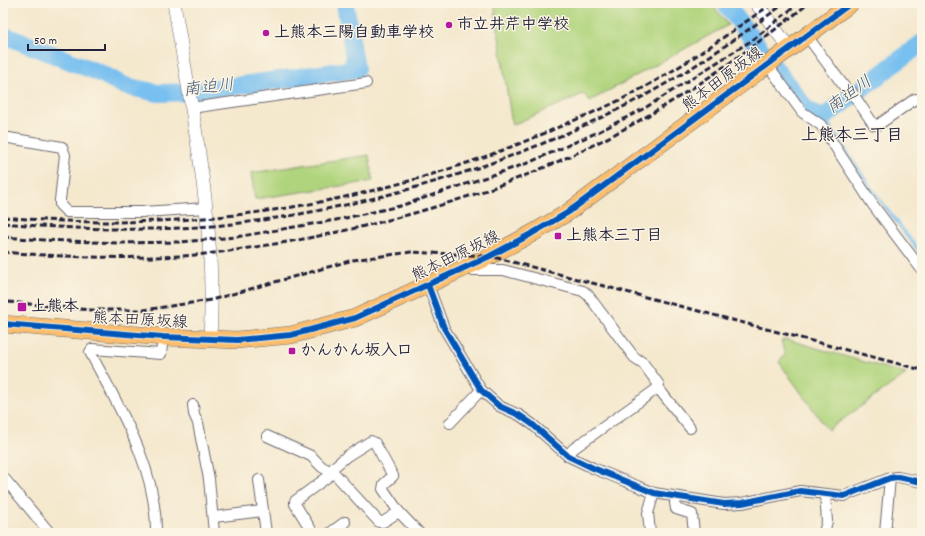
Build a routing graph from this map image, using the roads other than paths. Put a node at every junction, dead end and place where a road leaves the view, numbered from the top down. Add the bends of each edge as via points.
1 (174, 3) edge
2 (756, 3) edge
3 (851, 3) edge
4 (807, 36) junction
5 (789, 48) junction
6 (767, 64) junction
7 (366, 83) dead end
8 (922, 101) edge
9 (191, 104) junction
10 (3, 138) edge
11 (207, 208) junction
12 (461, 270) junction
13 (922, 270) edge
14 (428, 285) junction
15 (3, 324) edge
16 (163, 337) junction
17 (210, 338) junction
18 (658, 388) junction
19 (481, 390) junction
20 (193, 405) dead end
21 (450, 423) dead end
22 (690, 428) dead end
23 (267, 436) dead end
24 (568, 456) junction
25 (331, 471) junction
26 (3, 477) edge
27 (890, 478) junction
28 (259, 480) dead end
29 (922, 482) edge
30 (654, 493) junction
31 (825, 494) junction
32 (676, 497) junction
33 (262, 511) junction
34 (399, 512) junction
35 (214, 517) junction
36 (345, 522) dead end
37 (50, 533) edge
38 (156, 533) edge
39 (214, 533) edge
40 (266, 533) edge
41 (313, 533) edge
42 (330, 533) edge
43 (419, 533) edge
44 (650, 533) edge
45 (694, 533) edge
46 (824, 533) edge
47 (885, 533) edge

1 - 9 street
2 - 5 street
3 - 4 main road, 熊本田原坂線
4 - 5 main road, 熊本田原坂線
4 - 8 street via 846,89 858,100 874,125 878,125 915,99
5 - 6 main road, 熊本田原坂線
6 - 12 main road, 熊本田原坂線 via 567,213
6 - 13 street via 802,112 821,125 873,205
7 - 9 street
9 - 11 street
10 - 11 street via 62,147 65,155 60,205 67,212 142,212
11 - 17 street
12 - 14 main road, 熊本田原坂線
12 - 18 street via 503,270 583,291 634,357 643,363 659,385
14 - 17 main road, 熊本田原坂線 via 355,318 328,327 259,339
14 - 19 street via 444,328
15 - 16 main road, 熊本田原坂線
16 - 17 main road, 熊本田原坂線
16 - 38 street via 160,354 92,349 90,352 118,403 145,470 153,495
18 - 22 street
18 - 24 street via 573,449
19 - 21 street
19 - 24 street via 500,406 532,424
20 - 35 street via 205,458
23 - 25 street via 311,456 322,467
24 - 30 street
25 - 34 street via 379,522
25 - 34 street via 367,442 375,443 392,472 392,478 384,484 383,489
25 - 41 street via 329,476 295,504
26 - 37 street
27 - 29 street
27 - 31 street via 844,496
27 - 47 street
28 - 33 street
30 - 32 street
30 - 44 street via 648,513
31 - 32 street via 800,491 742,503 724,504
31 - 46 street
32 - 45 street via 676,508 692,514
33 - 35 street
33 - 40 street
34 - 43 street
35 - 39 street
36 - 42 street

